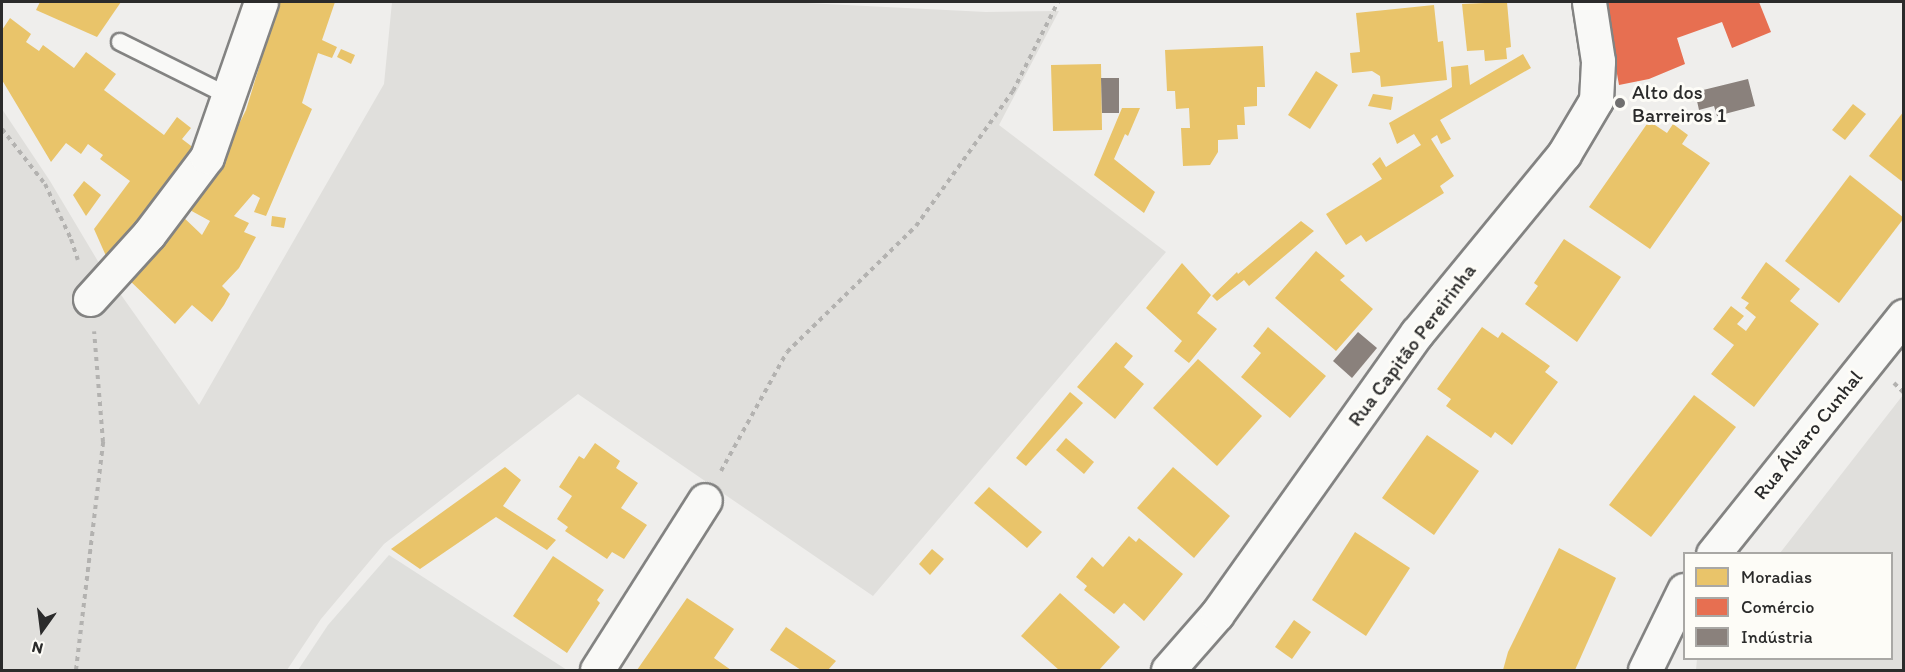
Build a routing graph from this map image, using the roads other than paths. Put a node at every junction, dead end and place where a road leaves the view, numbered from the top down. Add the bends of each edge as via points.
1 (261, 2) edge
2 (1589, 2) edge
3 (120, 42) dead end
4 (229, 96) junction
5 (90, 299) road end
6 (1904, 316) edge
7 (705, 500) road end
8 (1715, 552) edge
9 (1683, 592) edge
10 (597, 670) edge
11 (1168, 670) edge
12 (1645, 670) edge

1 - 4 street
2 - 11 street, Rua Capitão Pereirinha via 1598,61 1596,100 1564,154 1417,333 1217,614
3 - 4 lane
4 - 5 street via 207,157 149,234
6 - 8 street, Rua Álvaro Cunhal
7 - 10 street
9 - 12 street

